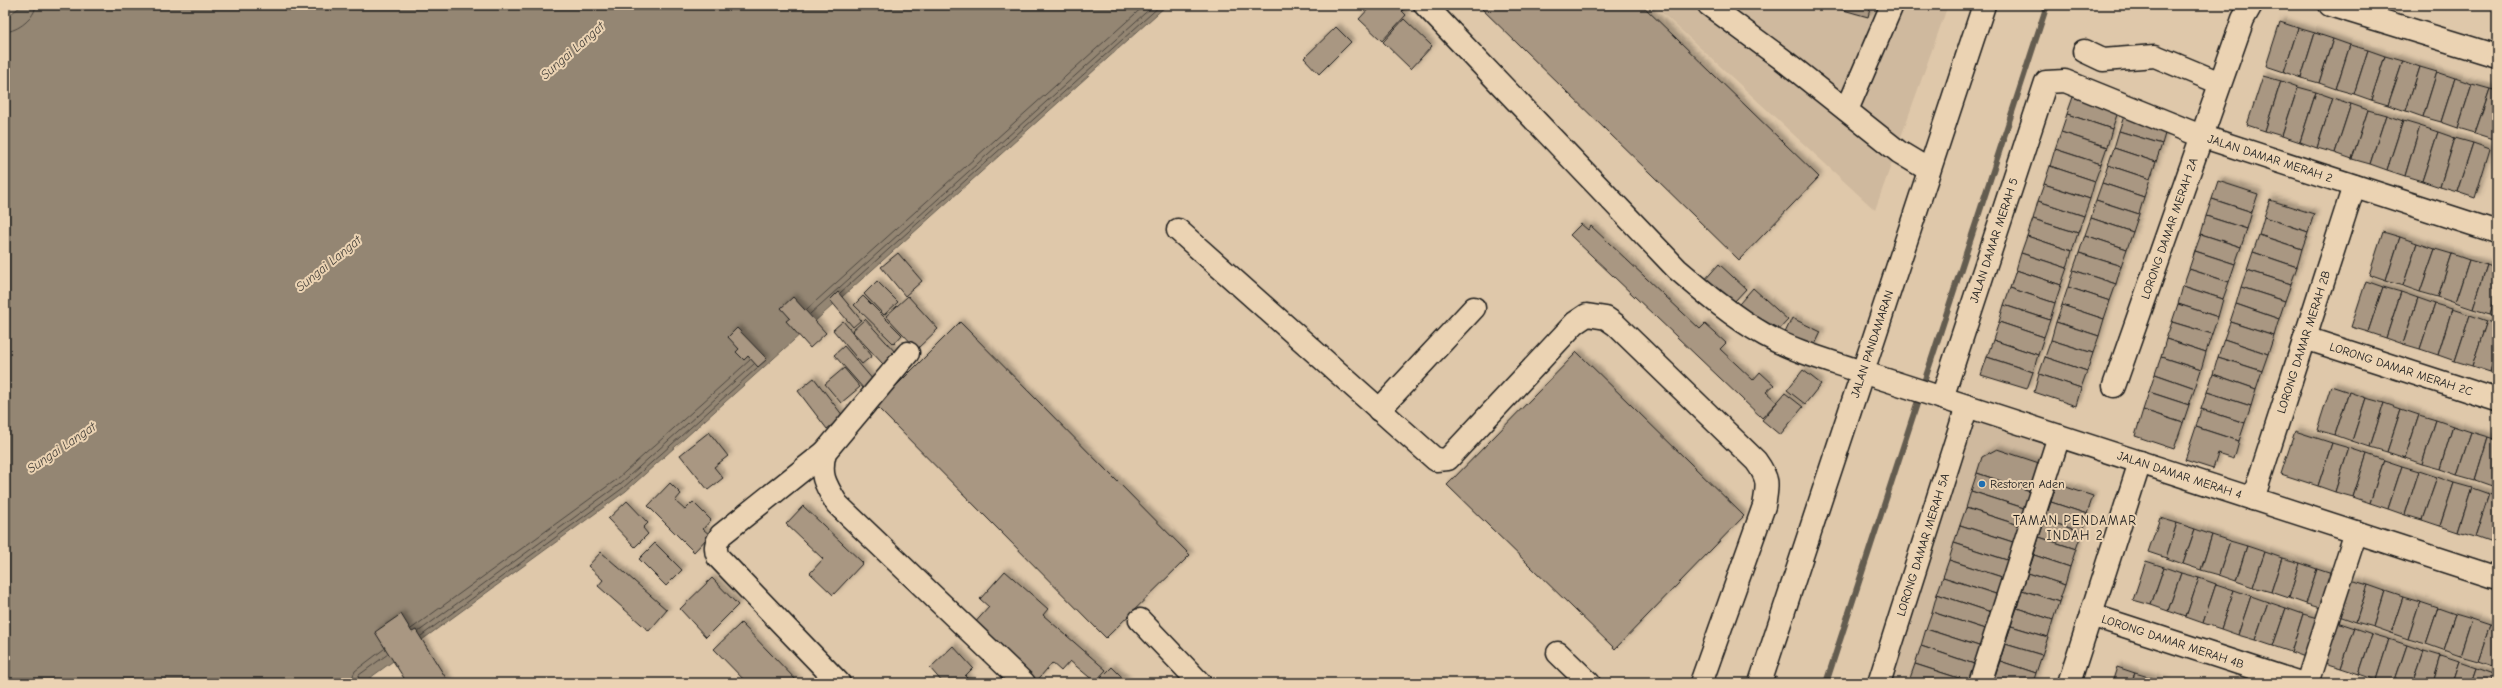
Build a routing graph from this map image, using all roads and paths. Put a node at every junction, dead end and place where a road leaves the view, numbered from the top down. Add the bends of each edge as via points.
1 (1425, 5) edge
2 (1709, 5) edge
3 (1892, 5) edge
4 (1984, 5) edge
5 (2251, 5) edge
6 (2330, 5) edge
7 (2084, 51) dead end
8 (2497, 56) edge
9 (2046, 82) joint
10 (2220, 83) junction
11 (1847, 110) junction
12 (2201, 136) junction
13 (1929, 170) junction
14 (2354, 186) junction
15 (1178, 230) dead end
16 (2497, 232) edge
17 (1474, 308) dead end
18 (2305, 338) junction
19 (908, 353) dead end
20 (1862, 372) junction
21 (2114, 386) dead end
22 (1927, 393) junction
23 (2497, 400) edge
24 (1967, 406) junction
25 (1379, 410) junction
26 (2059, 436) junction
27 (825, 452) junction
28 (2140, 462) junction
29 (2253, 499) junction
30 (2356, 532) junction
31 (2497, 578) edge
32 (2091, 615) junction
33 (1140, 620) dead end
34 (1558, 653) dead end
35 (1879, 680) edge
36 (839, 683) edge
37 (1024, 683) edge
38 (1200, 683) edge
39 (1589, 683) edge
40 (1700, 683) edge
41 (1760, 683) edge
42 (1980, 683) edge
43 (2069, 683) edge
44 (2300, 683) edge
45 (2307, 683) edge

1 - 20 street, JALAN DAMAR MERAH 4 via 1677,269 1723,308 1766,336
2 - 11 street
3 - 11 street
4 - 13 street, JALAN PANDAMARAN
5 - 10 street, LORONG DAMAR MERAH 2A via 2242,19
6 - 8 street
7 - 10 street via 2103,60 2155,56
9 - 12 street, JALAN DAMAR MERAH 2 via 2065,81
9 - 22 street, JALAN DAMAR MERAH 5
10 - 12 street, LORONG DAMAR MERAH 2A
11 - 13 street via 1899,152
12 - 14 street, JALAN DAMAR MERAH 2
12 - 21 street, LORONG DAMAR MERAH 2A
13 - 20 street, JALAN PANDAMARAN
14 - 16 street, JALAN DAMAR MERAH 2
14 - 18 street, LORONG DAMAR MERAH 2B
15 - 25 street
17 - 25 street
18 - 23 street, LORONG DAMAR MERAH 2C
18 - 29 street, LORONG DAMAR MERAH 2B
19 - 27 street
20 - 22 street, JALAN DAMAR MERAH 4
20 - 41 street, JALAN PANDAMARAN
22 - 24 street, JALAN DAMAR MERAH 4
24 - 26 street, JALAN DAMAR MERAH 4
24 - 35 street, LORONG DAMAR MERAH 5A
25 - 40 street via 1436,460 1448,459 1576,323 1587,315 1595,315 1616,325 1756,461 1766,475 1768,486 1764,506
26 - 28 street, JALAN DAMAR MERAH 4
26 - 42 street
27 - 36 street via 721,535 715,551
27 - 37 street via 821,467 825,484 837,504
28 - 29 street, JALAN DAMAR MERAH 4
28 - 32 street
29 - 30 street, JALAN DAMAR MERAH 4
30 - 31 street, JALAN DAMAR MERAH 4
30 - 45 street
32 - 43 street
32 - 44 street, LORONG DAMAR MERAH 4B
33 - 38 street
34 - 39 street

